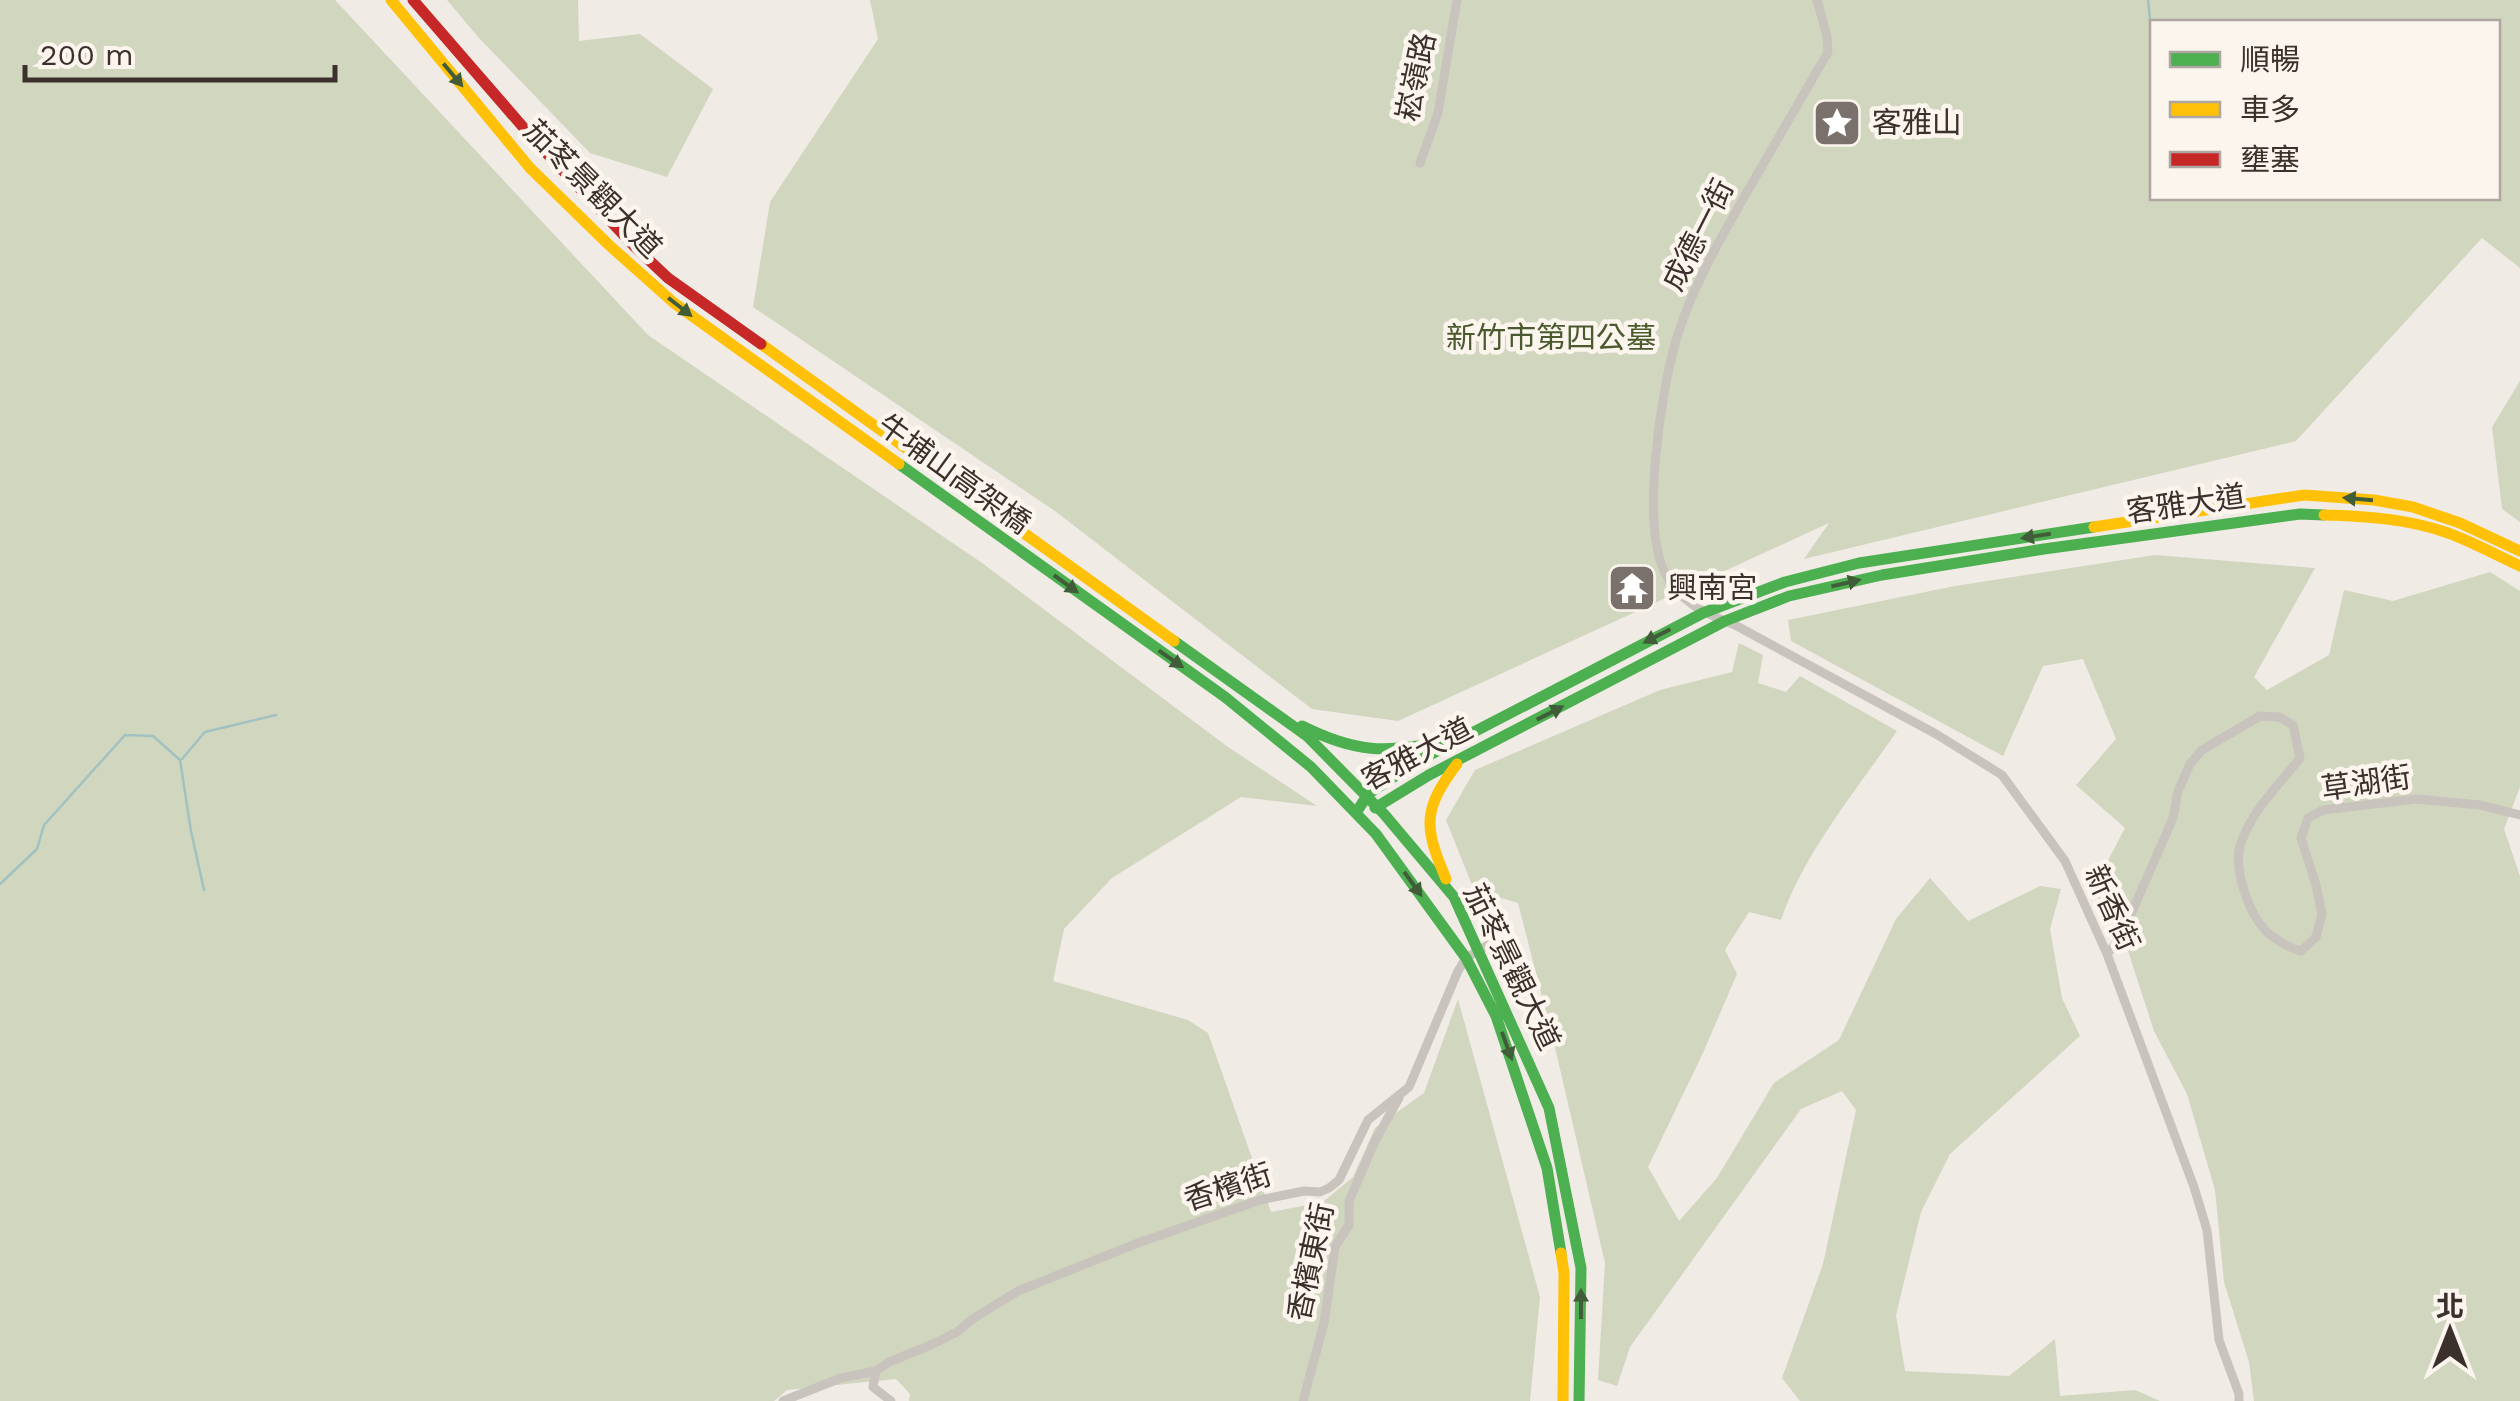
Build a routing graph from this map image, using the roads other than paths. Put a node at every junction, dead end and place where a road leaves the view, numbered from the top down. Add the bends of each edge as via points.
1 (391, 0) edge
2 (413, 0) edge
3 (1457, 0) edge
4 (1817, 0) edge
5 (1420, 164) dead end
6 (797, 370) joint
7 (787, 386) joint
8 (2520, 552) edge
9 (2520, 566) edge
10 (1100, 589) joint
11 (1092, 602) joint
12 (1703, 612) junction
13 (1725, 621) junction
14 (1272, 709) junction
15 (1457, 740) junction
16 (1463, 757) junction
17 (1368, 794) junction
18 (1379, 807) junction
19 (1356, 813) junction
20 (2520, 815) edge
21 (1454, 897) junction
22 (1484, 948) junction
23 (2106, 954) junction
24 (1466, 958) junction
25 (1409, 1087) junction
26 (876, 1371) junction
27 (784, 1401) edge
28 (891, 1401) edge
29 (1302, 1401) edge
30 (1563, 1401) edge
31 (1579, 1401) edge
32 (2239, 1401) edge

1 -> 7 street, 茄苳景觀大道 via 530,168 674,304
2 - 6 street, 茄苳景觀大道 via 630,243
3 - 5 street, 崧嶺路 via 1438,113
4 - 12 street, 成德一街 via 1828,52 1703,272 1676,339 1665,398 1653,506 1656,544 1676,590
6 - 10 street, 牛埔山高架橋
7 -> 11 street, 牛埔山高架橋
8 -> 12 street, 客雅大道 via 2453,520 2398,504 2304,495 1859,563
13 -> 9 street, 客雅大道 via 1789,596 1882,575 2300,514 2400,521 2448,533
10 - 14 street, 茄苳景觀大道
11 -> 19 street, 茄苳景觀大道 via 1239,709
12 - 13 street, 新香街
12 -> 15 street, 客雅大道
16 -> 13 street, 客雅大道
13 - 23 street, 新香街 via 2002,775 2064,861
14 - 15 street via 1320,736 1373,751
14 - 17 street, 茄苳景觀大道
15 - 17 street, 客雅大道
16 - 18 street, 客雅大道
16 - 21 street via 1439,789 1429,819 1432,847
17 - 18 street, 茄苳景觀大道
17 - 19 street, 客雅大道
18 - 19 street, 客雅大道
18 - 21 street, 茄苳景觀大道
19 -> 24 street, 茄苳景觀大道
20 - 23 street, 草湖街 via 2416,799 2323,810 2308,818 2301,838 2322,914 2316,937 2301,951 2285,946 2251,911 2241,877 2239,847 2249,826 2300,758 2294,725 2260,716 2190,764 2121,937
21 - 22 street, 茄苳景觀大道
22 - 24 street
31 -> 22 street, 茄苳景觀大道 via 1581,1268 1562,1164 1538,1077
23 - 32 street, 新香街 via 2207,1230 2219,1340
24 - 25 street, 香檳街
24 -> 30 street, 茄苳景觀大道 via 1496,1016 1548,1168 1564,1273
25 - 26 street, 香檳街 via 1368,1120 1339,1180 1328,1188 1260,1200 1035,1284
25 - 29 street, 香檳東街 via 1349,1201 1349,1225 1336,1247
26 - 27 street, 香檳街
26 - 28 street via 873,1388

